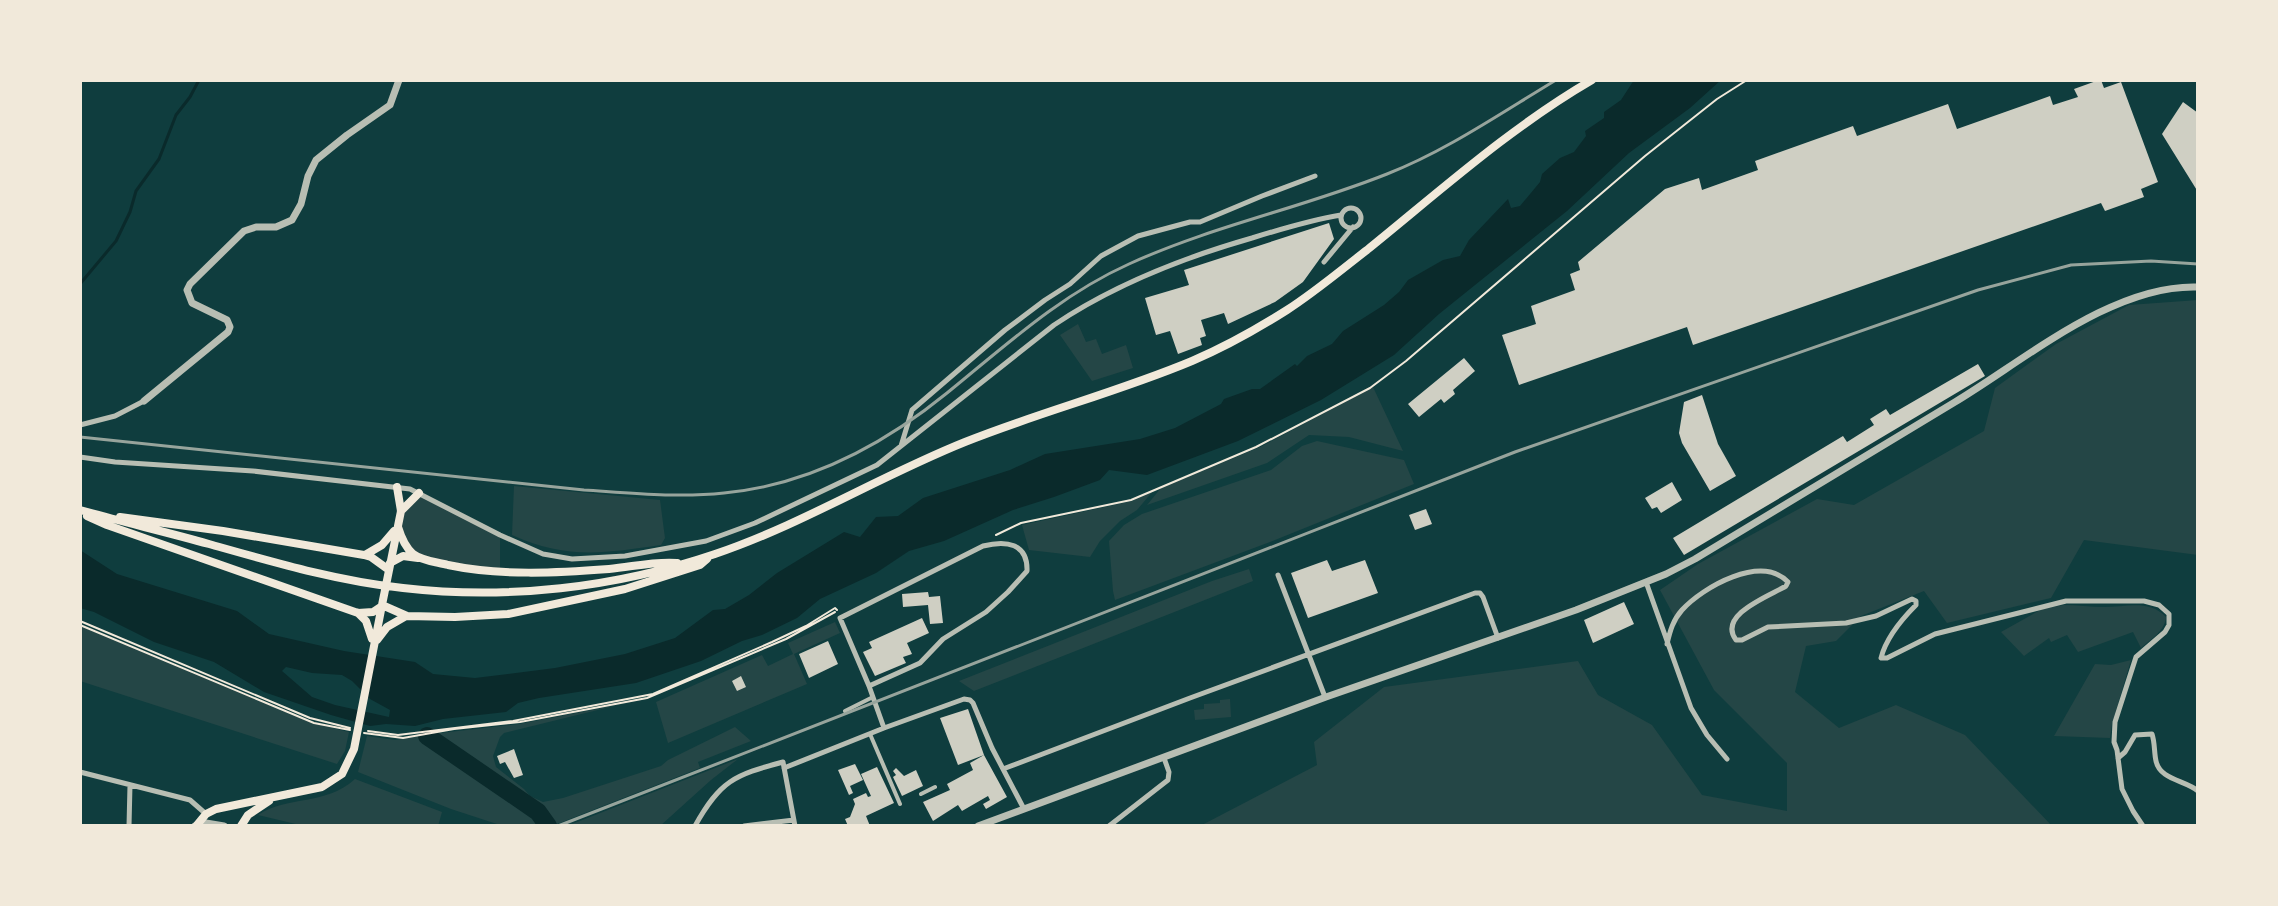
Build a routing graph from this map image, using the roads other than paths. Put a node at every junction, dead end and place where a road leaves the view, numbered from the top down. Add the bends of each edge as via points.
1 (399, 80) edge
2 (1592, 80) edge
3 (1315, 176) dead end
4 (1341, 215) junction
5 (1343, 223) junction
6 (1353, 227) junction
7 (1344, 238) junction
8 (1324, 262) dead end
9 (2198, 287) edge
10 (144, 401) joint
11 (80, 425) edge
12 (901, 447) junction
13 (80, 457) edge
14 (397, 487) junction
15 (419, 493) junction
16 (401, 511) junction
17 (80, 512) edge
18 (99, 515) junction
19 (398, 526) junction
20 (714, 554) junction
21 (364, 555) junction
22 (422, 559) junction
23 (681, 564) junction
24 (389, 568) junction
25 (1278, 575) dead end
26 (1646, 582) junction
27 (383, 602) junction
28 (358, 613) junction
29 (407, 616) junction
30 (1498, 638) junction
31 (1667, 644) junction
32 (373, 645) junction
33 (1309, 655) junction
34 (869, 686) junction
35 (873, 697) junction
36 (1326, 697) junction
37 (845, 711) dead end
38 (884, 728) junction
39 (870, 734) junction
40 (1164, 758) junction
41 (2118, 758) junction
42 (1727, 759) dead end
43 (784, 765) junction
44 (1003, 769) junction
45 (80, 772) edge
46 (130, 785) junction
47 (935, 787) dead end
48 (2198, 791) edge
49 (921, 794) dead end
50 (280, 795) junction
51 (900, 804) dead end
52 (1024, 809) junction
53 (206, 814) junction
54 (795, 823) edge
55 (129, 826) edge
56 (196, 826) edge
57 (224, 826) edge
58 (241, 826) edge
59 (695, 826) edge
60 (744, 826) edge
61 (978, 826) edge
62 (1109, 826) edge
63 (2143, 826) edge

1 - 10 street via 390,105 316,160 292,220 244,231 190,284 192,303 227,320 230,327
2 - 20 main road via 1538,114 1291,307 1237,340 1136,383 935,454
3 - 12 street via 1200,222 1138,236 1101,256 912,410
4 - 5 street
4 - 6 street via 1354,208 1360,213 1361,220
4 - 12 street via 1207,251 1102,296 1054,325
5 - 6 street
5 - 7 street
6 - 7 street
7 - 8 street
9 - 26 street via 2127,300 2089,318 1695,559
10 - 11 street
12 - 15 street via 877,465 755,523 706,541 625,556 572,559 543,554
13 - 14 street
14 - 15 street
14 - 16 main road
15 - 16 main road
16 - 19 main road
17 - 18 main road
17 - 28 main road
18 - 21 main road
18 - 23 main road via 322,574 402,588 562,588
19 - 21 main road via 382,545
19 - 22 main road via 406,546
19 - 24 main road
20 - 23 main road
20 - 29 main road via 700,565 564,603 508,614
21 - 24 main road
22 - 23 main road via 500,571
22 - 24 main road via 403,556
24 - 27 main road
25 - 33 street
26 - 30 street
26 - 31 street
27 - 28 main road via 373,612
27 - 29 main road
27 - 32 main road
28 - 32 main road
29 - 32 main road via 387,627
30 - 33 street via 1483,597 1475,593
30 - 36 street
31 - 41 street via 1682,609 1719,581 1761,570 1788,582 1739,612 1731,626 1736,640 1768,627 1846,623 1916,601 1881,658 1963,625 2066,601 2144,601 2169,614 2169,625 2133,664 2115,722
31 - 42 street via 1691,708
32 - 50 main road via 355,740 342,774 322,787
33 - 36 street
33 - 44 street
34 - 34 street via 840,618 983,546 1002,542 1025,554 1027,571 986,612 943,639 920,663
34 - 35 street
35 - 37 street
35 - 38 street
36 - 40 street
38 - 39 street
38 - 44 street via 970,700
39 - 43 street
39 - 51 street
40 - 52 street
40 - 62 street via 1168,780
41 - 48 street via 2135,735 2152,734 2157,766
41 - 63 street via 2123,794
43 - 54 street
43 - 59 street via 753,770 728,782 710,799
44 - 52 street
45 - 46 street
46 - 53 street via 190,800
46 - 55 street
47 - 49 street
50 - 53 main road
50 - 58 main road via 254,810
52 - 61 street
53 - 56 main road
54 - 60 street
56 - 57 street

